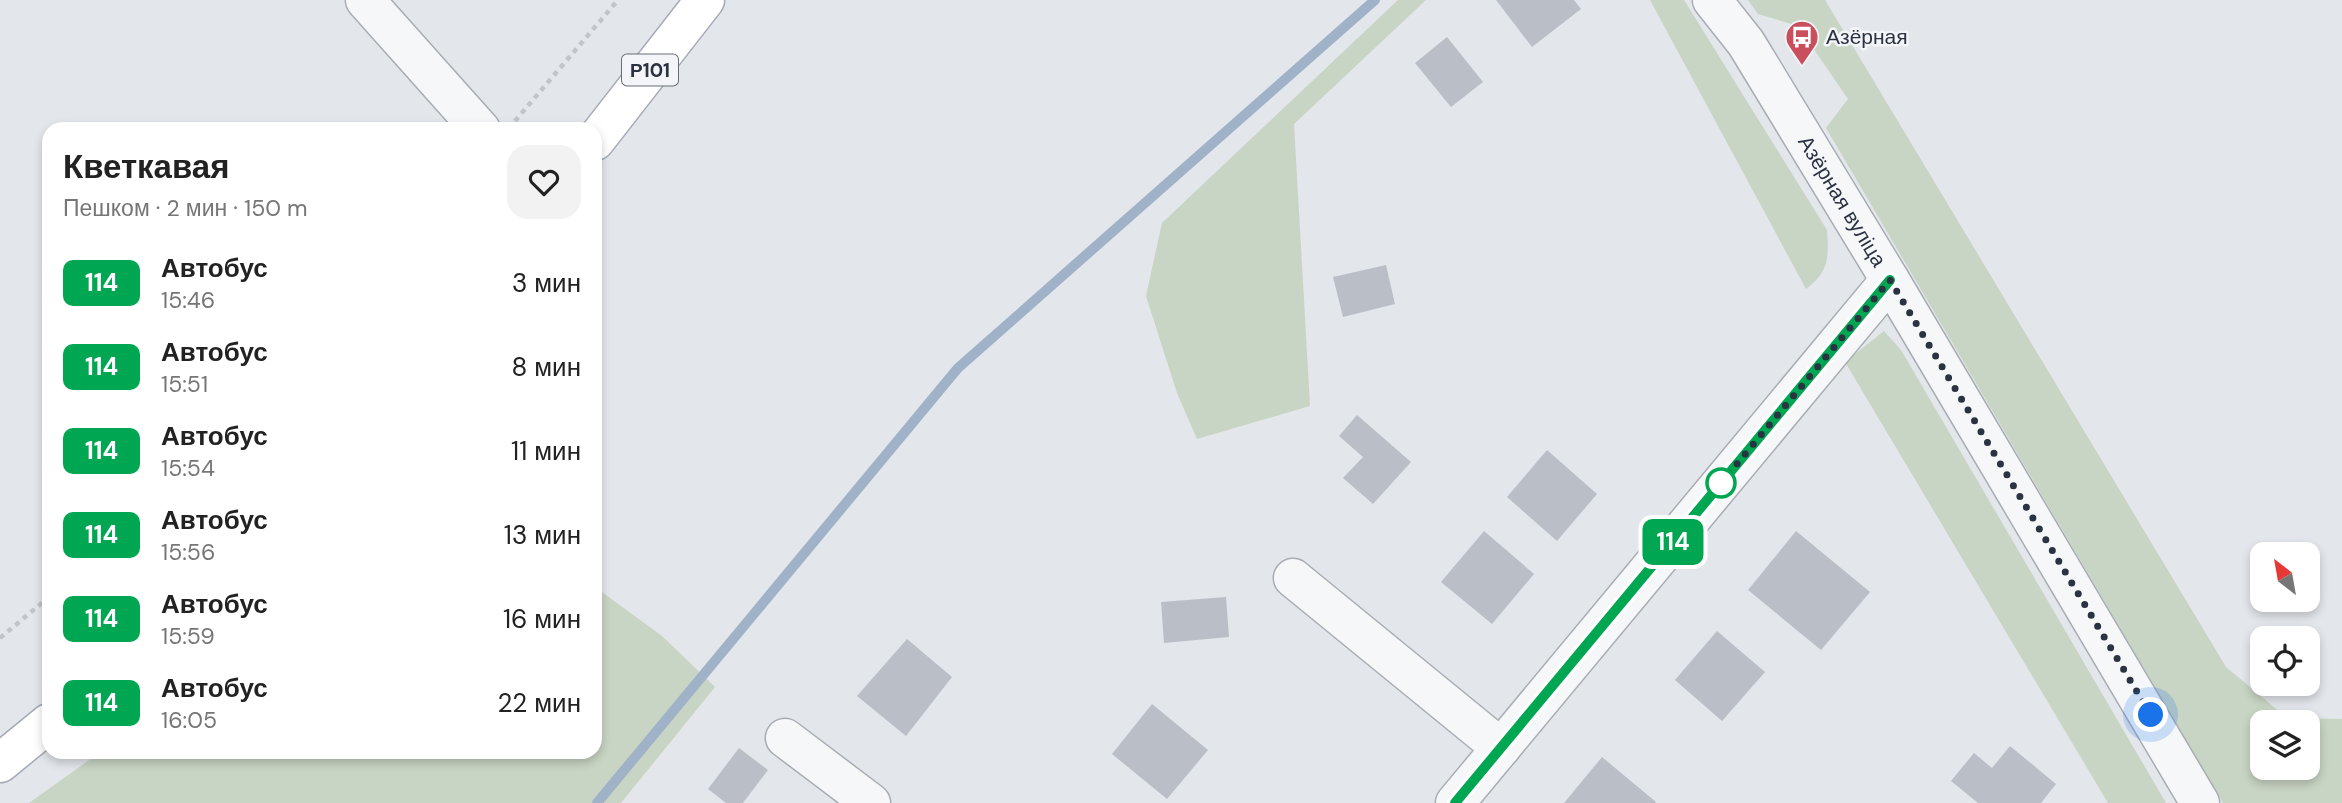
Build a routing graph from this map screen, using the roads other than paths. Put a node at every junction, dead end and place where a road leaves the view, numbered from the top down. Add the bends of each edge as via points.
1 (365, 0) edge
2 (705, 0) edge
3 (1712, 0) edge
4 (474, 122) edge
5 (602, 132) edge
6 (1890, 280) junction
7 (1293, 578) dead end
8 (42, 729) edge
9 (786, 738) dead end
10 (1501, 748) junction
11 (0, 763) edge
12 (871, 803) edge
13 (1455, 803) edge
14 (2200, 803) edge

1 - 4 street
2 - 5 main road, Р101
3 - 6 street, Азёрная вуліца via 1746,43
6 - 10 street
6 - 14 street, Азёрная вуліца
7 - 10 street
8 - 11 main road
9 - 12 street
10 - 13 street

